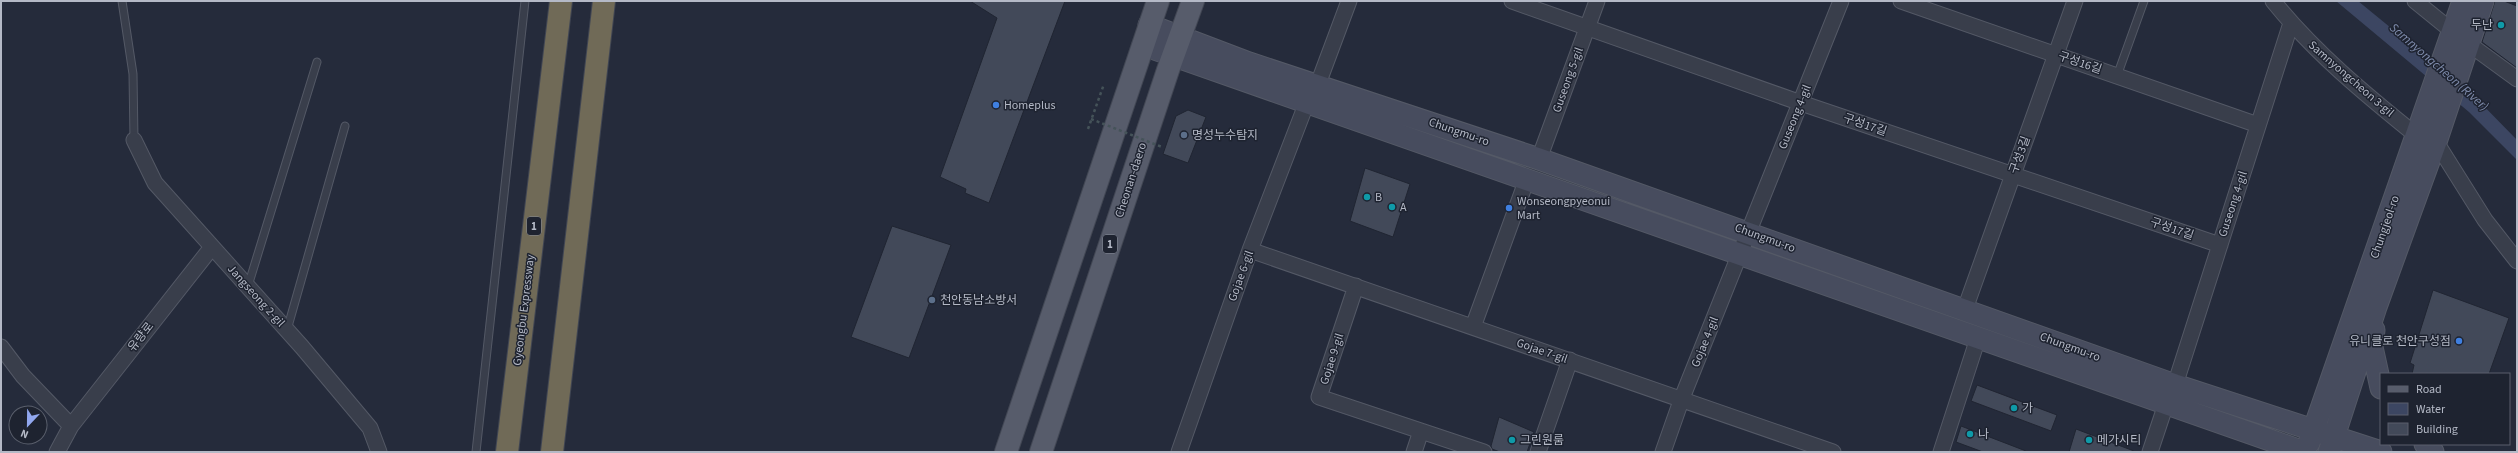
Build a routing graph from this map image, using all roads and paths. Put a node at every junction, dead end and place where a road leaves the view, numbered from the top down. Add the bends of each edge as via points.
1 (122, 1) edge
2 (525, 1) edge
3 (561, 1) edge
4 (604, 1) edge
5 (1158, 1) edge
6 (1193, 1) edge
7 (1349, 1) edge
8 (1512, 1) edge
9 (1597, 1) edge
10 (1841, 1) edge
11 (1901, 1) edge
12 (2075, 1) edge
13 (2144, 1) edge
14 (2273, 1) edge
15 (2415, 1) edge
16 (2463, 1) edge
17 (2483, 1) edge
18 (2291, 23) junction
19 (1587, 28) junction
20 (1146, 35) junction
21 (2450, 38) junction
22 (1177, 46) junction
23 (2466, 52) junction
24 (2056, 55) junction
25 (316, 62) dead end
26 (2117, 76) junction
27 (2517, 79) edge
28 (1104, 84) dead end
29 (1318, 84) junction
30 (1307, 102) junction
31 (1801, 103) junction
32 (1092, 119) junction
33 (2258, 125) junction
34 (345, 126) dead end
35 (1088, 130) dead end
36 (2425, 134) junction
37 (134, 140) joint
38 (1162, 147) dead end
39 (1539, 159) junction
40 (2013, 175) junction
41 (1527, 179) junction
42 (1749, 233) junction
43 (2220, 245) junction
44 (212, 247) junction
45 (1250, 250) junction
46 (1741, 255) junction
47 (2517, 261) edge
48 (248, 286) junction
49 (1356, 286) junction
50 (2376, 307) junction
51 (1965, 309) junction
52 (1473, 327) junction
53 (287, 330) junction
54 (1978, 338) junction
55 (1, 347) edge
56 (1570, 360) junction
57 (2380, 384) edge
58 (2175, 385) junction
59 (1682, 398) junction
60 (2166, 404) junction
61 (71, 426) junction
62 (1421, 431) junction
63 (2325, 439) edge
64 (1812, 448) edge
65 (57, 452) edge
66 (379, 452) edge
67 (476, 452) edge
68 (507, 452) edge
69 (552, 452) edge
70 (1006, 452) edge
71 (1042, 452) edge
72 (1179, 452) edge
73 (1414, 452) edge
74 (1484, 452) edge
75 (1538, 452) edge
76 (1663, 452) edge
77 (1833, 452) edge
78 (1941, 452) edge
79 (2150, 452) edge
80 (2305, 452) edge
81 (2381, 452) edge

1 - 37 lane via 132,74
2 - 67 lane
3 - 68 highway, Gyeongbu Expressway / 1
4 - 69 highway
5 - 20 main road
6 - 22 main road, Cheonan-daero / 1
7 - 29 street
8 - 19 street, 구성17길
9 - 19 street, Guseong 5-gil
10 - 31 street, Guseong 4-gil
11 - 24 street, 구성16길
12 - 24 street, 구성3길
13 - 26 lane
14 - 18 street, Samnyongcheon 3-gil
15 - 21 street
16 - 21 main road, Chungjeol-ro
17 - 23 main road
18 - 33 street, Guseong 4-gil
18 - 36 street, Samnyongcheon 3-gil via 2350,82
19 - 31 street, 구성17길
19 - 39 street, Guseong 5-gil
20 - 22 main road, Chungmu-ro
20 - 70 main road
21 - 36 main road, Chungjeol-ro
22 - 29 main road, Chungmu-ro via 1249,63
22 - 30 main road, Chungmu-ro
22 - 71 main road, Cheonan-daero / 1
23 - 27 street
23 - 36 main road
24 - 26 street, 구성16길
24 - 40 street, 구성3길
25 - 48 lane
26 - 33 street, 구성16길
28 - 32 path
29 - 39 main road, Chungmu-ro
30 - 41 main road, Chungmu-ro
30 - 45 street, Gojae 6-gil
31 - 40 street, 구성17길
31 - 42 street, Guseong 4-gil
32 - 35 path
32 - 38 path, bridge
33 - 43 street, Guseong 4-gil
34 - 53 lane
36 - 47 street, Samnyongcheon 3-gil
36 - 50 main road, Chungjeol-ro
36 - 63 main road, Chungjeol-ro
37 - 44 street, Jangseong 2-gil via 155,184
39 - 42 main road, Chungmu-ro
40 - 43 street, 구성17길
40 - 51 street, 구성3길
41 - 46 main road, Chungmu-ro
41 - 52 street
42 - 46 street, Gojae 4-gil
42 - 51 main road, Chungmu-ro
43 - 58 street, Guseong 4-gil
44 - 48 street, Jangseong 2-gil
44 - 61 street, 유량로
45 - 49 street, Gojae 7-gil
45 - 72 street, Gojae 6-gil
46 - 54 main road, Chungmu-ro
46 - 59 street, Gojae 4-gil
48 - 53 street, Jangseong 2-gil
49 - 52 street, Gojae 7-gil
49 - 62 street, Gojae 9-gil via 1319,398
50 - 57 main road via 2372,348
50 - 63 main road, Chungjeol-ro
51 - 58 main road, Chungmu-ro
52 - 56 street, Gojae 7-gil
53 - 66 street, Jangseong 2-gil via 370,428
54 - 60 main road, Chungmu-ro
54 - 78 street
55 - 61 street via 23,376
56 - 59 street, Gojae 7-gil
56 - 75 street
58 - 63 main road, Chungmu-ro
59 - 64 street, Gojae 7-gil
59 - 76 street, Gojae 4-gil
60 - 79 street
60 - 80 main road, Chungmu-ro
61 - 65 street, 유량로
62 - 73 street
62 - 74 street, Gojae 9-gil
63 - 80 main road, Chungjeol-ro
63 - 81 main road, Chungmu-ro
64 - 77 street, Gojae 7-gil

